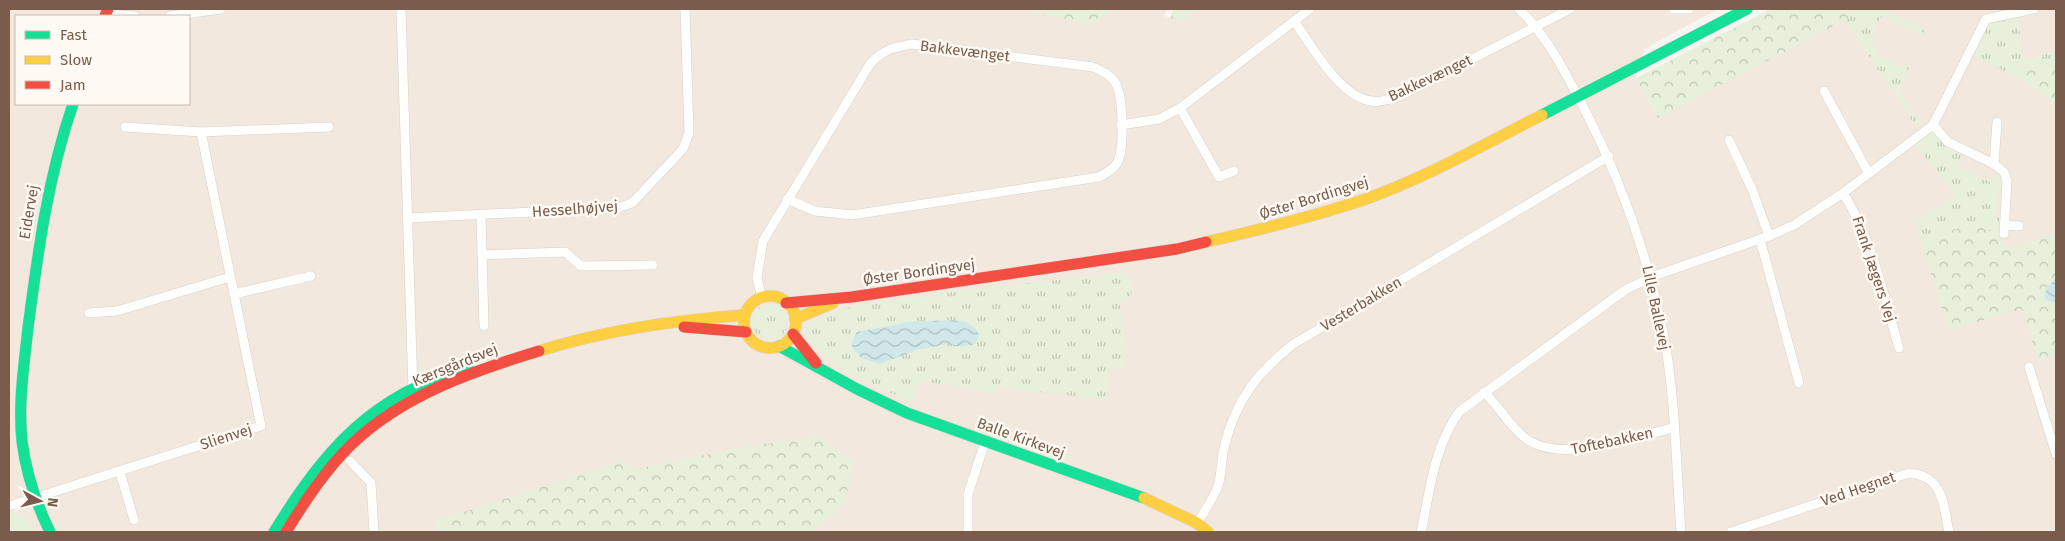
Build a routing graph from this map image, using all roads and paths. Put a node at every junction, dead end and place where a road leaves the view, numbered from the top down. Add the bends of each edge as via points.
1 (221, 9) edge
2 (401, 9) edge
3 (685, 9) edge
4 (1310, 9) edge
5 (1519, 9) edge
6 (1570, 9) edge
7 (1673, 9) edge
8 (1689, 9) edge
9 (1747, 9) edge
10 (2034, 9) edge
11 (106, 13) edge
12 (125, 15) edge
13 (177, 15) edge
14 (1294, 21) junction
15 (1537, 26) junction
16 (1824, 91) dead end
17 (1578, 97) junction
18 (73, 105) edge
19 (1180, 108) junction
20 (1997, 122) dead end
21 (1121, 124) junction
22 (1933, 125) junction
23 (125, 126) dead end
24 (329, 127) dead end
25 (201, 132) junction
26 (1729, 140) dead end
27 (1609, 156) junction
28 (1994, 164) junction
29 (1234, 170) dead end
30 (1868, 172) junction
31 (1844, 192) junction
32 (787, 199) junction
33 (481, 215) junction
34 (407, 218) junction
35 (2019, 226) dead end
36 (1769, 236) junction
37 (1760, 239) junction
38 (482, 255) junction
39 (653, 265) dead end
40 (311, 276) dead end
41 (230, 277) junction
42 (1651, 277) junction
43 (234, 294) junction
44 (852, 297) junction
45 (762, 298) junction
46 (786, 303) junction
47 (89, 313) dead end
48 (745, 315) junction
49 (795, 319) junction
50 (484, 326) dead end
51 (657, 326) junction
52 (746, 332) junction
53 (793, 334) junction
54 (779, 346) junction
55 (1899, 348) dead end
56 (2029, 366) dead end
57 (823, 370) junction
58 (1799, 383) dead end
59 (413, 392) junction
60 (1484, 392) junction
61 (2052, 424) edge
62 (1674, 428) junction
63 (985, 442) junction
64 (2056, 454) edge
65 (350, 461) dead end
66 (120, 472) junction
67 (36, 498) junction
68 (9, 506) edge
69 (134, 520) dead end
70 (1197, 523) junction
71 (50, 532) edge
72 (274, 532) edge
73 (286, 532) edge
74 (374, 532) edge
75 (968, 532) edge
76 (1208, 532) edge
77 (1421, 532) edge
78 (1681, 532) edge
79 (1731, 532) edge
80 (1949, 532) edge

1 - 13 street
2 - 34 street
3 - 33 street, Hesselhøjvej via 689,133 683,149 632,203 617,208
4 - 14 street
5 - 15 street
6 - 15 street, Bakkevænget
7 - 8 street
9 - 17 street, Øster Bordingvej
10 - 22 street via 1986,19
11 - 12 street
14 - 15 street, Bakkevænget via 1343,87 1355,96 1371,101 1398,97
14 - 19 street
15 - 17 street
16 - 30 street
17 - 27 street, Lille Ballevej
17 - 44 street, Øster Bordingvej via 1443,166 1365,199 1292,222 1177,249
18 - 67 street, Eidervej via 43,211 21,390 21,428
19 - 21 street via 1158,118
19 - 29 street via 1219,177
20 - 28 street
21 - 32 street, Bakkevænget via 1122,151 1117,163 1099,177 852,215 815,211
21 - 32 street, Bakkevænget via 1116,84 1105,72 1092,67 912,44 893,47 879,54 870,64
22 - 28 street via 1948,142
22 - 30 street
23 - 25 street
24 - 25 street
25 - 41 street, Slienvej
26 - 36 street
27 - 42 street, Lille Ballevej
27 - 70 street, Vesterbakken via 1292,345 1268,364 1234,416 1224,444 1218,486
28 - 35 street via 2004,172 2007,181 2005,230
30 - 31 street
31 - 36 street
31 - 55 street, Frank Jægers Vej via 1865,237
32 - 45 street, Bakkevænget via 763,241 757,278
33 - 34 street, Hesselhøjvej
33 - 38 street
34 - 59 street
36 - 37 street
37 - 42 street
37 - 58 street
38 - 39 street via 565,252 581,266
38 - 50 street
40 - 43 street
41 - 43 street, Slienvej
41 - 47 street via 117,311
42 - 60 street via 1625,290
42 - 62 street, Lille Ballevej via 1664,338
43 - 66 street, Slienvej via 261,426
44 - 46 street, Øster Bordingvej
44 - 49 street, Øster Bordingvej
45 - 46 street via 779,298
45 - 48 street via 754,302
46 - 49 street
48 - 51 street, Kærsgårdsvej
48 - 52 street
49 - 53 street
51 - 52 street, Kærsgårdsvej
51 - 59 street, Kærsgårdsvej via 598,334
52 - 54 street via 759,346
53 - 54 street
53 - 57 street, Balle Kirkevej
54 - 57 street, Balle Kirkevej
56 - 61 street
57 - 63 street, Balle Kirkevej via 907,412
59 - 72 street, Kærsgårdsvej via 375,410 332,448 295,495
59 - 73 street, Kærsgårdsvej via 331,465 305,499
60 - 62 street, Toftebakken via 1524,438 1554,450 1582,449
60 - 77 street via 1460,411 1448,427 1440,448
61 - 64 street
62 - 78 street, Lille Ballevej
63 - 70 street, Balle Kirkevej via 1160,504
63 - 75 street via 968,494
65 - 74 street via 371,483
66 - 67 street, Slienvej
66 - 69 street
67 - 68 street, Slienvej
67 - 71 street, Eidervej
70 - 76 street, Balle Kirkevej
79 - 80 street, Ved Hegnet via 1909,472 1925,476 1938,488

